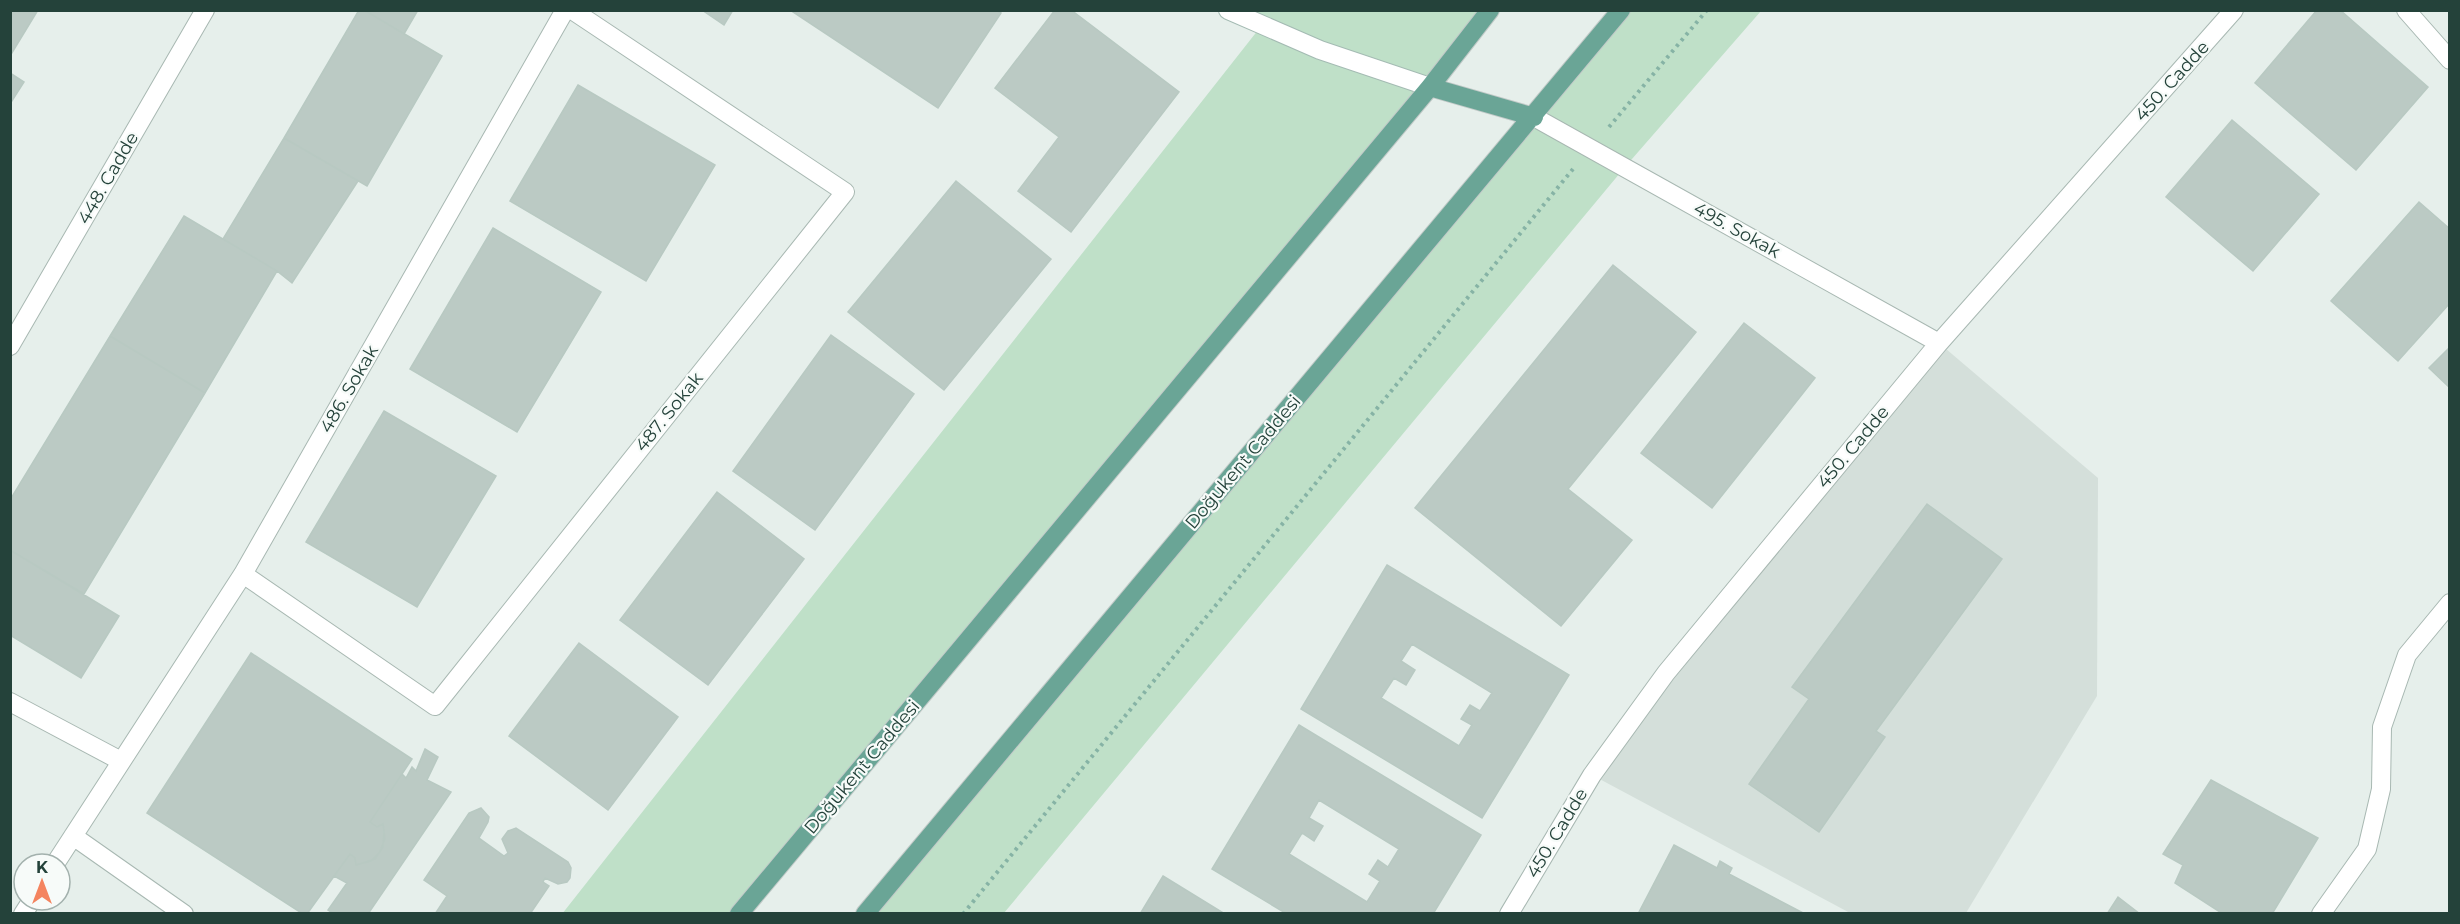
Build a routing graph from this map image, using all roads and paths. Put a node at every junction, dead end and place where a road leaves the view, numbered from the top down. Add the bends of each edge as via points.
1 (205, 10) edge
2 (566, 10) edge
3 (572, 10) edge
4 (1228, 10) edge
5 (1490, 10) edge
6 (1621, 10) edge
7 (1707, 10) edge
8 (2234, 10) edge
9 (2406, 10) edge
10 (2450, 60) edge
11 (1430, 87) junction
12 (1534, 117) junction
13 (1591, 148) junction
14 (1939, 343) junction
15 (10, 346) edge
16 (243, 574) junction
17 (2450, 603) edge
18 (10, 702) edge
19 (121, 761) junction
20 (73, 836) junction
21 (63, 852) edge
22 (184, 914) edge
23 (739, 914) edge
24 (865, 914) edge
25 (963, 914) edge
26 (1509, 914) edge
27 (2322, 914) edge

1 - 15 street, 448. Cadde
2 - 16 street, 486. Sokak
3 - 16 street, 487. Sokak via 845,192 435,706
4 - 11 street via 1320,50
5 - 11 main road, Doğukent Caddesi
6 - 12 main road, Doğukent Caddesi
7 - 13 path
8 - 14 street, 450. Cadde
9 - 10 street
11 - 12 main road
11 - 23 main road, Doğukent Caddesi
12 - 13 street, 495. Sokak
12 - 24 main road, Doğukent Caddesi
13 - 14 street, 495. Sokak
13 - 25 path
14 - 26 street, 450. Cadde via 1666,673 1592,775
16 - 19 street, 486. Sokak
17 - 27 street via 2407,655 2382,727 2381,789 2367,849
18 - 19 street
19 - 20 street, 486. Sokak
20 - 21 street, 486. Sokak
20 - 22 street

